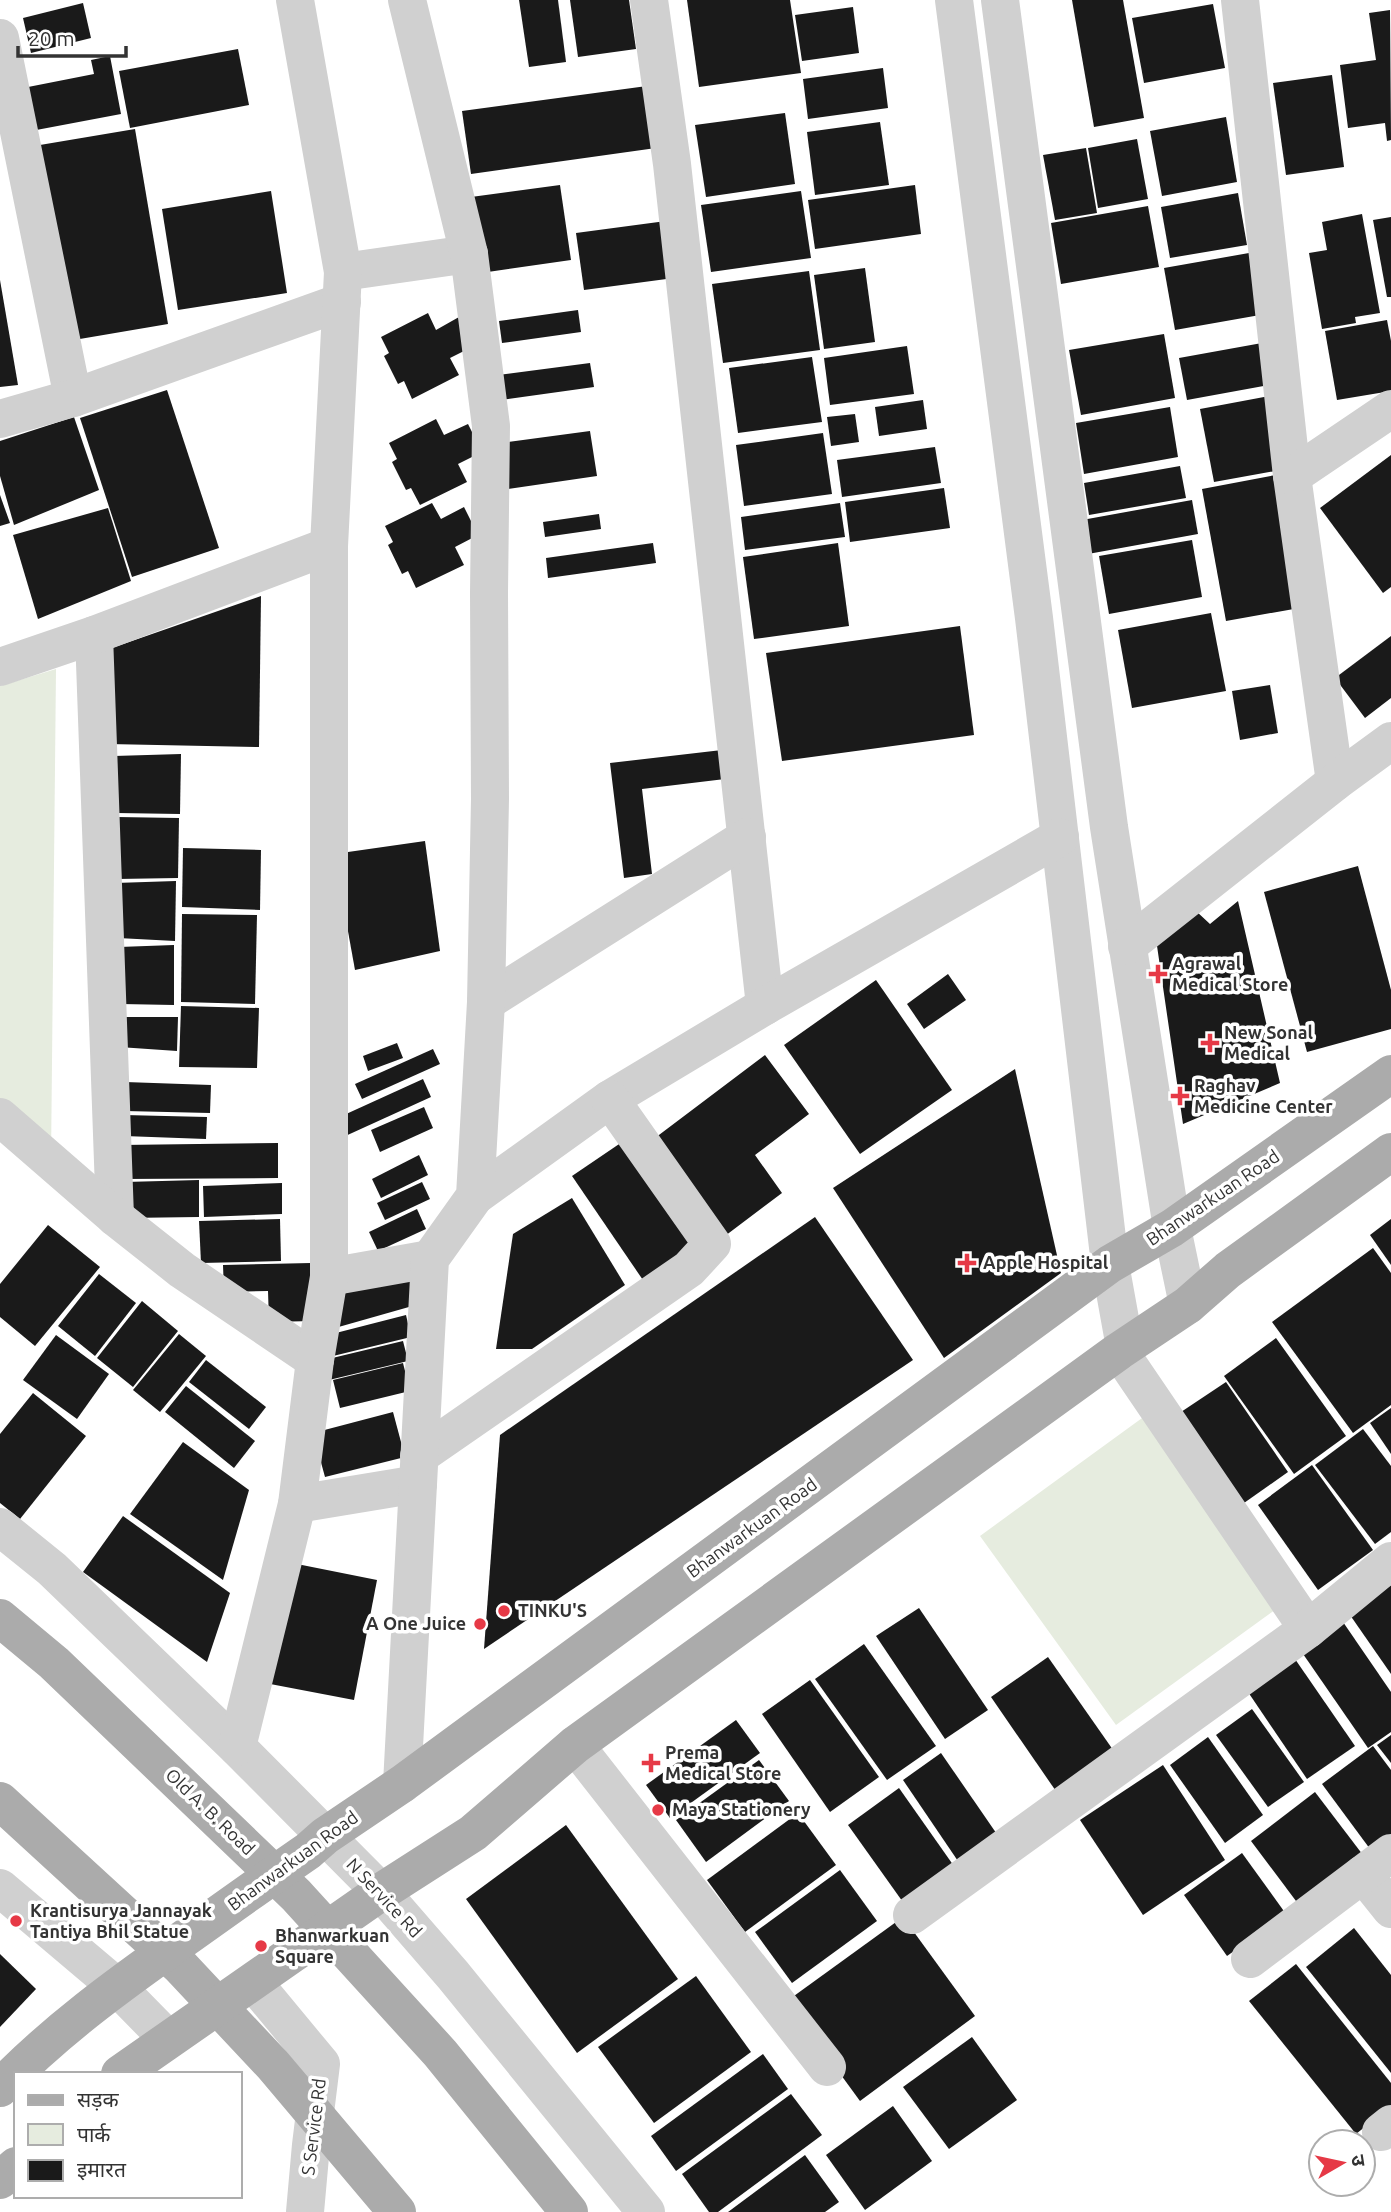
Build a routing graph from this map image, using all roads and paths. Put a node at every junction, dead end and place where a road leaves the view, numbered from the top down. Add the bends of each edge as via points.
1 (295, 0) edge
2 (407, 0) edge
3 (649, 0) edge
4 (954, 0) edge
5 (1000, 0) edge
6 (1240, 0) edge
7 (0, 38) edge
8 (469, 254) junction
9 (342, 287) junction
10 (73, 398) junction
11 (1391, 409) edge
12 (0, 419) edge
13 (1292, 477) junction
14 (329, 546) junction
15 (94, 635) junction
16 (0, 667) edge
17 (1391, 741) edge
18 (1335, 782) junction
19 (747, 837) junction
20 (1060, 837) junction
21 (1128, 946) junction
22 (486, 1002) junction
23 (765, 1006) junction
24 (1391, 1074) edge
25 (610, 1099) junction
26 (0, 1117) edge
27 (1391, 1152) edge
28 (475, 1196) junction
29 (115, 1217) junction
30 (1172, 1228) junction
31 (430, 1259) junction
32 (1110, 1264) junction
33 (329, 1277) junction
34 (1188, 1305) junction
35 (1122, 1349) junction
36 (315, 1360) junction
37 (418, 1470) junction
38 (298, 1504) junction
39 (0, 1527) edge
40 (1391, 1561) edge
41 (0, 1618) edge
42 (1308, 1629) junction
43 (575, 1745) junction
44 (237, 1747) junction
45 (402, 1784) junction
46 (0, 1801) edge
47 (325, 1836) junction
48 (1377, 1863) edge
49 (0, 1888) edge
50 (381, 1892) junction
51 (1391, 1909) edge
52 (912, 1915) dead end
53 (1251, 1959) dead end
54 (253, 1982) junction
55 (117, 1986) junction
56 (168, 2039) junction
57 (827, 2067) dead end
58 (15, 2072) edge
59 (123, 2072) edge
60 (14, 2074) edge
61 (0, 2088) edge
62 (14, 2168) edge
63 (0, 2180) edge
64 (305, 2212) edge
65 (397, 2212) edge
66 (569, 2212) edge
67 (646, 2212) edge

1 - 9 street
2 - 8 street
3 - 19 street via 672,164
4 - 20 street
5 - 21 street via 1079,612
6 - 13 street
7 - 10 street
8 - 9 street
8 - 22 street via 491,426
9 - 10 street
9 - 14 street
10 - 12 street
11 - 13 street
13 - 18 street
14 - 15 street
14 - 33 street
15 - 16 street
15 - 29 street
17 - 18 street
18 - 21 street
19 - 22 street
19 - 23 street
20 - 23 street
20 - 32 street
21 - 30 street
22 - 28 street
23 - 25 street
24 - 30 main road, Bhanwarkuan Road
25 - 28 street
25 - 37 street via 712,1244 689,1269
26 - 29 street
27 - 34 main road via 1228,1270
28 - 31 street
29 - 36 street via 183,1270
30 - 32 main road, Bhanwarkuan Road
30 - 34 street
31 - 33 street
31 - 37 street
32 - 35 street
32 - 45 main road, Bhanwarkuan Road
33 - 36 street
34 - 35 main road
35 - 42 street
35 - 43 main road
36 - 38 street
37 - 38 street
37 - 45 street
38 - 44 street
39 - 44 street, N Service Rd via 52,1569
40 - 42 street
41 - 66 main road, Old A. B. Road via 54,1663 296,1895 440,2053
42 - 52 street
43 - 50 main road via 473,1833
43 - 57 street
44 - 47 street, N Service Rd
45 - 47 main road, Bhanwarkuan Road
46 - 65 main road via 180,1966 273,2065
47 - 50 street, N Service Rd
47 - 55 main road, Bhanwarkuan Road
48 - 51 street
48 - 53 street
49 - 55 street
50 - 54 main road
50 - 67 street, N Service Rd
54 - 56 main road
54 - 64 street, S Service Rd via 321,2064
55 - 56 street
55 - 58 main road, Bhanwarkuan Road
56 - 59 main road
60 - 61 main road, Bhanwarkuan Road
62 - 63 main road

